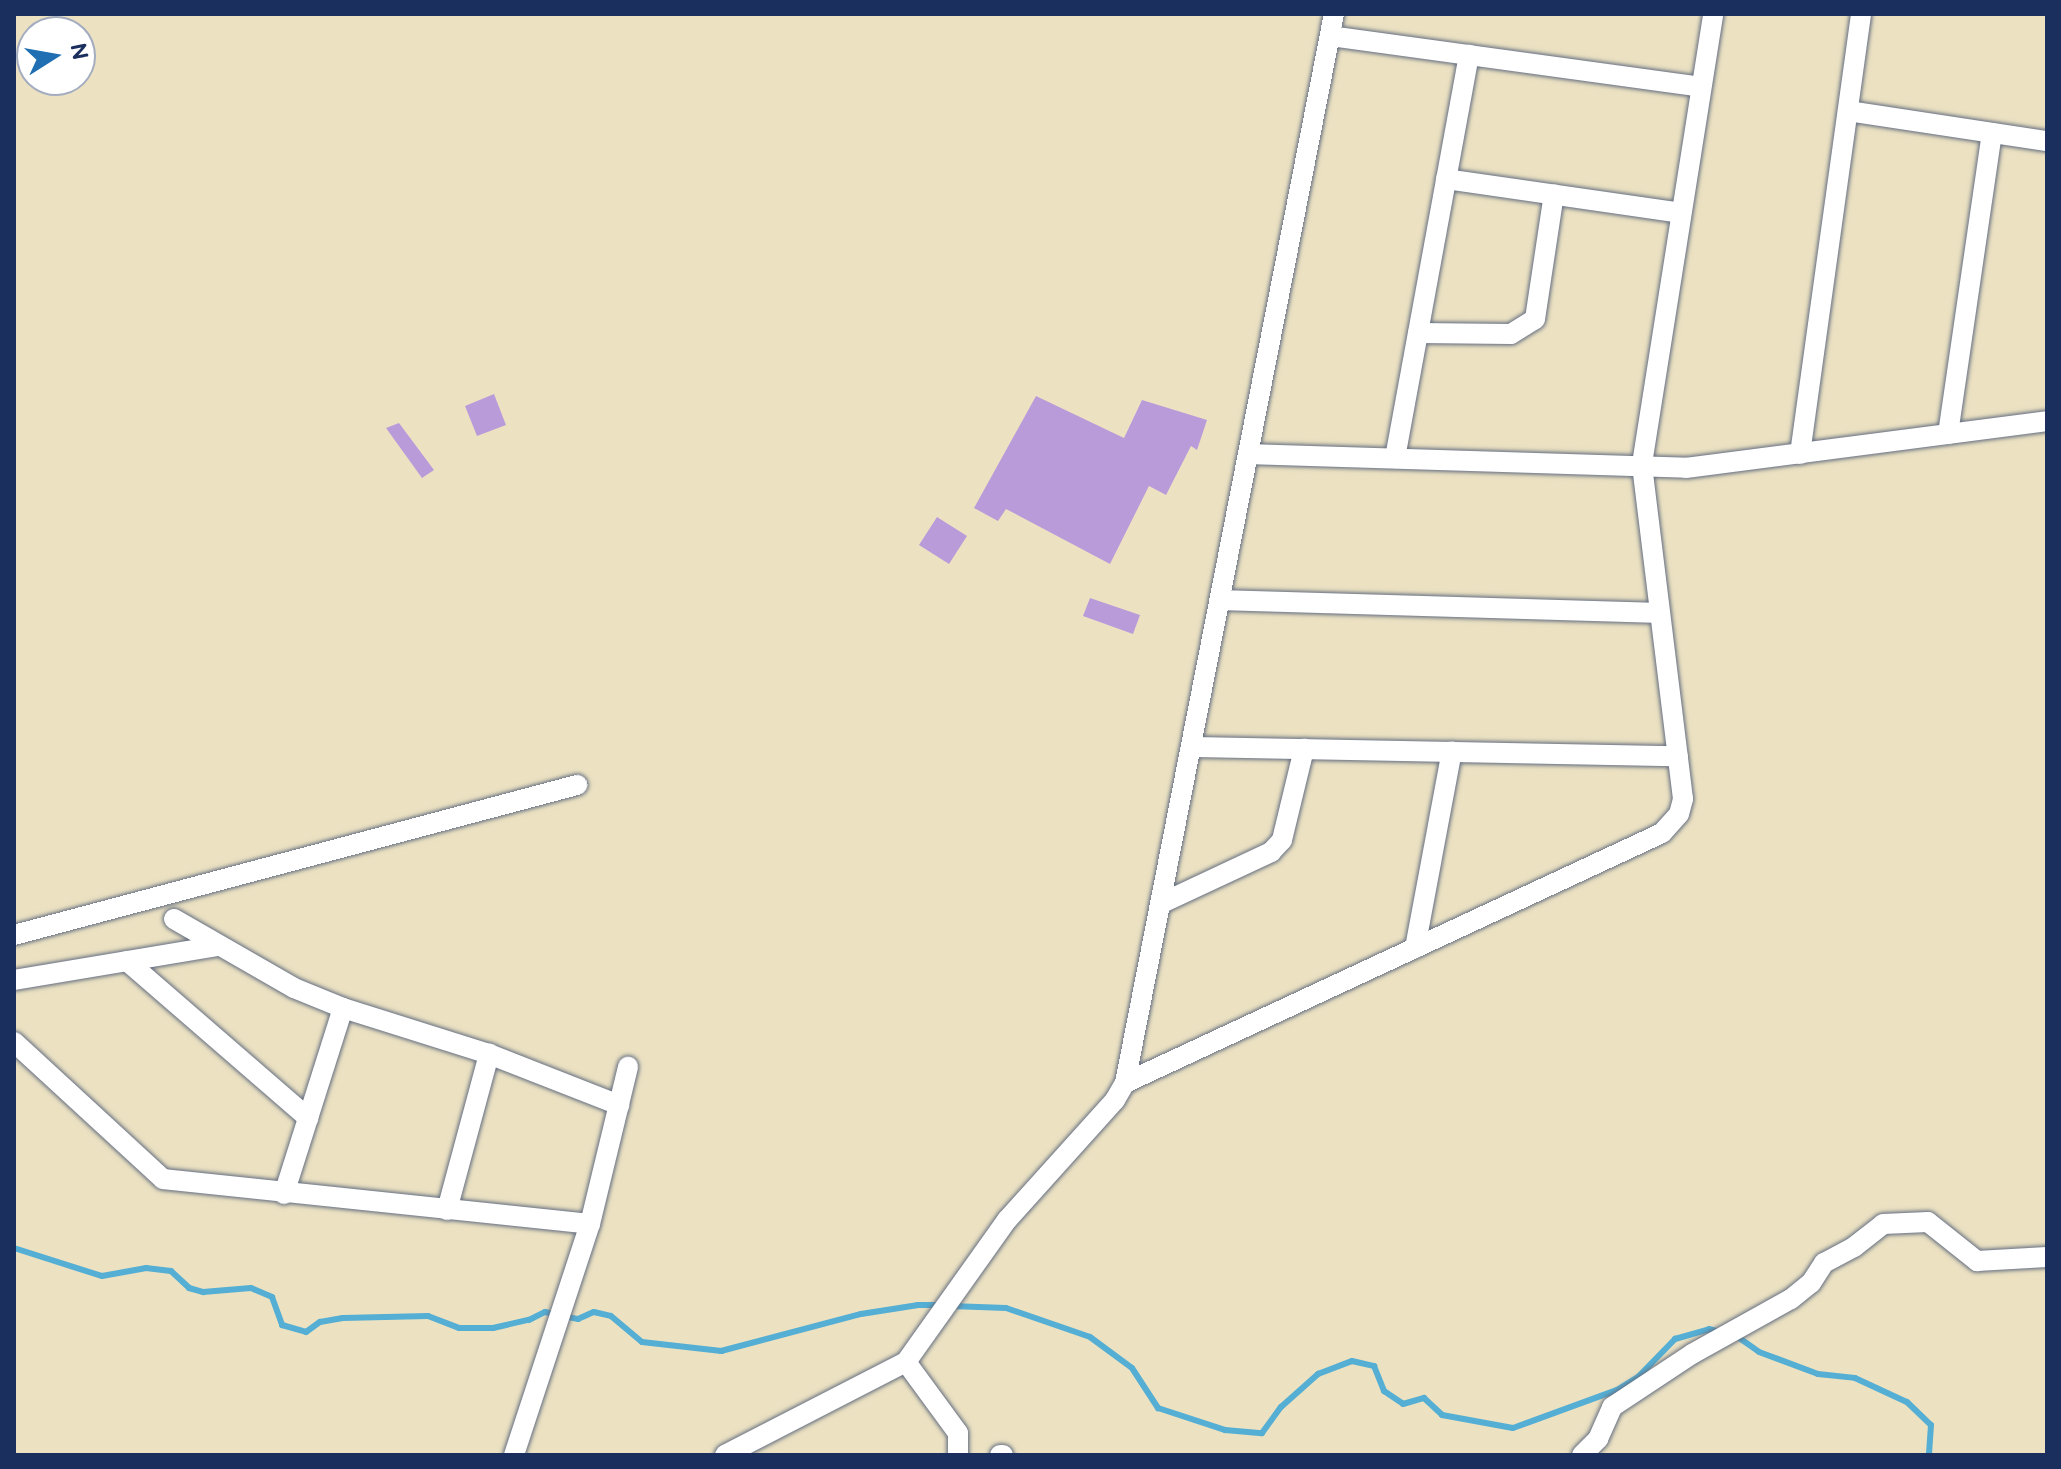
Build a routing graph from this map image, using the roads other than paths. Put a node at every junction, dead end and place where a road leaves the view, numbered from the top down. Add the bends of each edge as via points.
1 (1334, 14) edge
2 (1713, 14) edge
3 (1861, 14) edge
4 (1330, 36) junction
5 (1469, 55) junction
6 (1701, 87) junction
7 (1848, 111) junction
8 (1992, 133) junction
9 (2047, 141) edge
10 (1446, 179) junction
11 (1554, 194) junction
12 (1681, 213) junction
13 (1418, 333) junction
14 (2047, 421) edge
15 (1948, 434) junction
16 (1248, 454) junction
17 (1800, 454) junction
18 (1395, 458) junction
19 (1642, 464) junction
20 (1220, 600) junction
21 (1660, 613) junction
22 (1191, 747) junction
23 (1304, 749) junction
24 (1452, 751) junction
25 (1678, 756) junction
26 (577, 785) dead end
27 (1160, 904) junction
28 (174, 919) dead end
29 (14, 935) edge
30 (217, 946) junction
31 (1415, 948) junction
32 (127, 961) junction
33 (14, 980) edge
34 (343, 1008) junction
35 (14, 1042) edge
36 (489, 1054) junction
37 (628, 1067) dead end
38 (1125, 1083) junction
39 (619, 1105) junction
40 (308, 1118) junction
41 (284, 1194) junction
42 (447, 1210) junction
43 (590, 1224) junction
44 (2047, 1257) edge
45 (906, 1362) junction
46 (514, 1455) edge
47 (725, 1455) edge
48 (958, 1455) edge
49 (1582, 1455) edge

1 - 4 street
2 - 6 street
3 - 7 street
4 - 5 street
4 - 16 street
5 - 6 street
5 - 10 street
6 - 12 street
7 - 8 street
7 - 17 street
8 - 9 street
8 - 15 street
10 - 11 street
10 - 13 street
11 - 12 street
11 - 13 street via 1535,319 1511,334
12 - 19 street
13 - 18 street
14 - 15 street
15 - 17 street
16 - 18 street
16 - 20 street
17 - 19 street via 1702,468
18 - 19 street
19 - 21 street
20 - 21 street
20 - 22 street
21 - 25 street
22 - 23 street
22 - 27 street
23 - 24 street
23 - 27 street via 1282,840 1271,852
24 - 25 street
24 - 31 street
25 - 31 street via 1683,799 1679,814 1662,833
26 - 29 street
27 - 38 street
28 - 30 street
30 - 32 street
30 - 34 street
31 - 38 street
32 - 33 street
32 - 40 street
34 - 36 street
34 - 40 street
35 - 41 street via 163,1179
36 - 39 street
36 - 42 street
37 - 39 street
38 - 45 street via 1007,1220
39 - 43 street
40 - 41 street
41 - 42 street
42 - 43 street
43 - 46 street
44 - 49 street via 1977,1261 1928,1222 1883,1224 1824,1263 1791,1299 1692,1354 1612,1407 1598,1439
45 - 47 street
45 - 48 street via 958,1433

